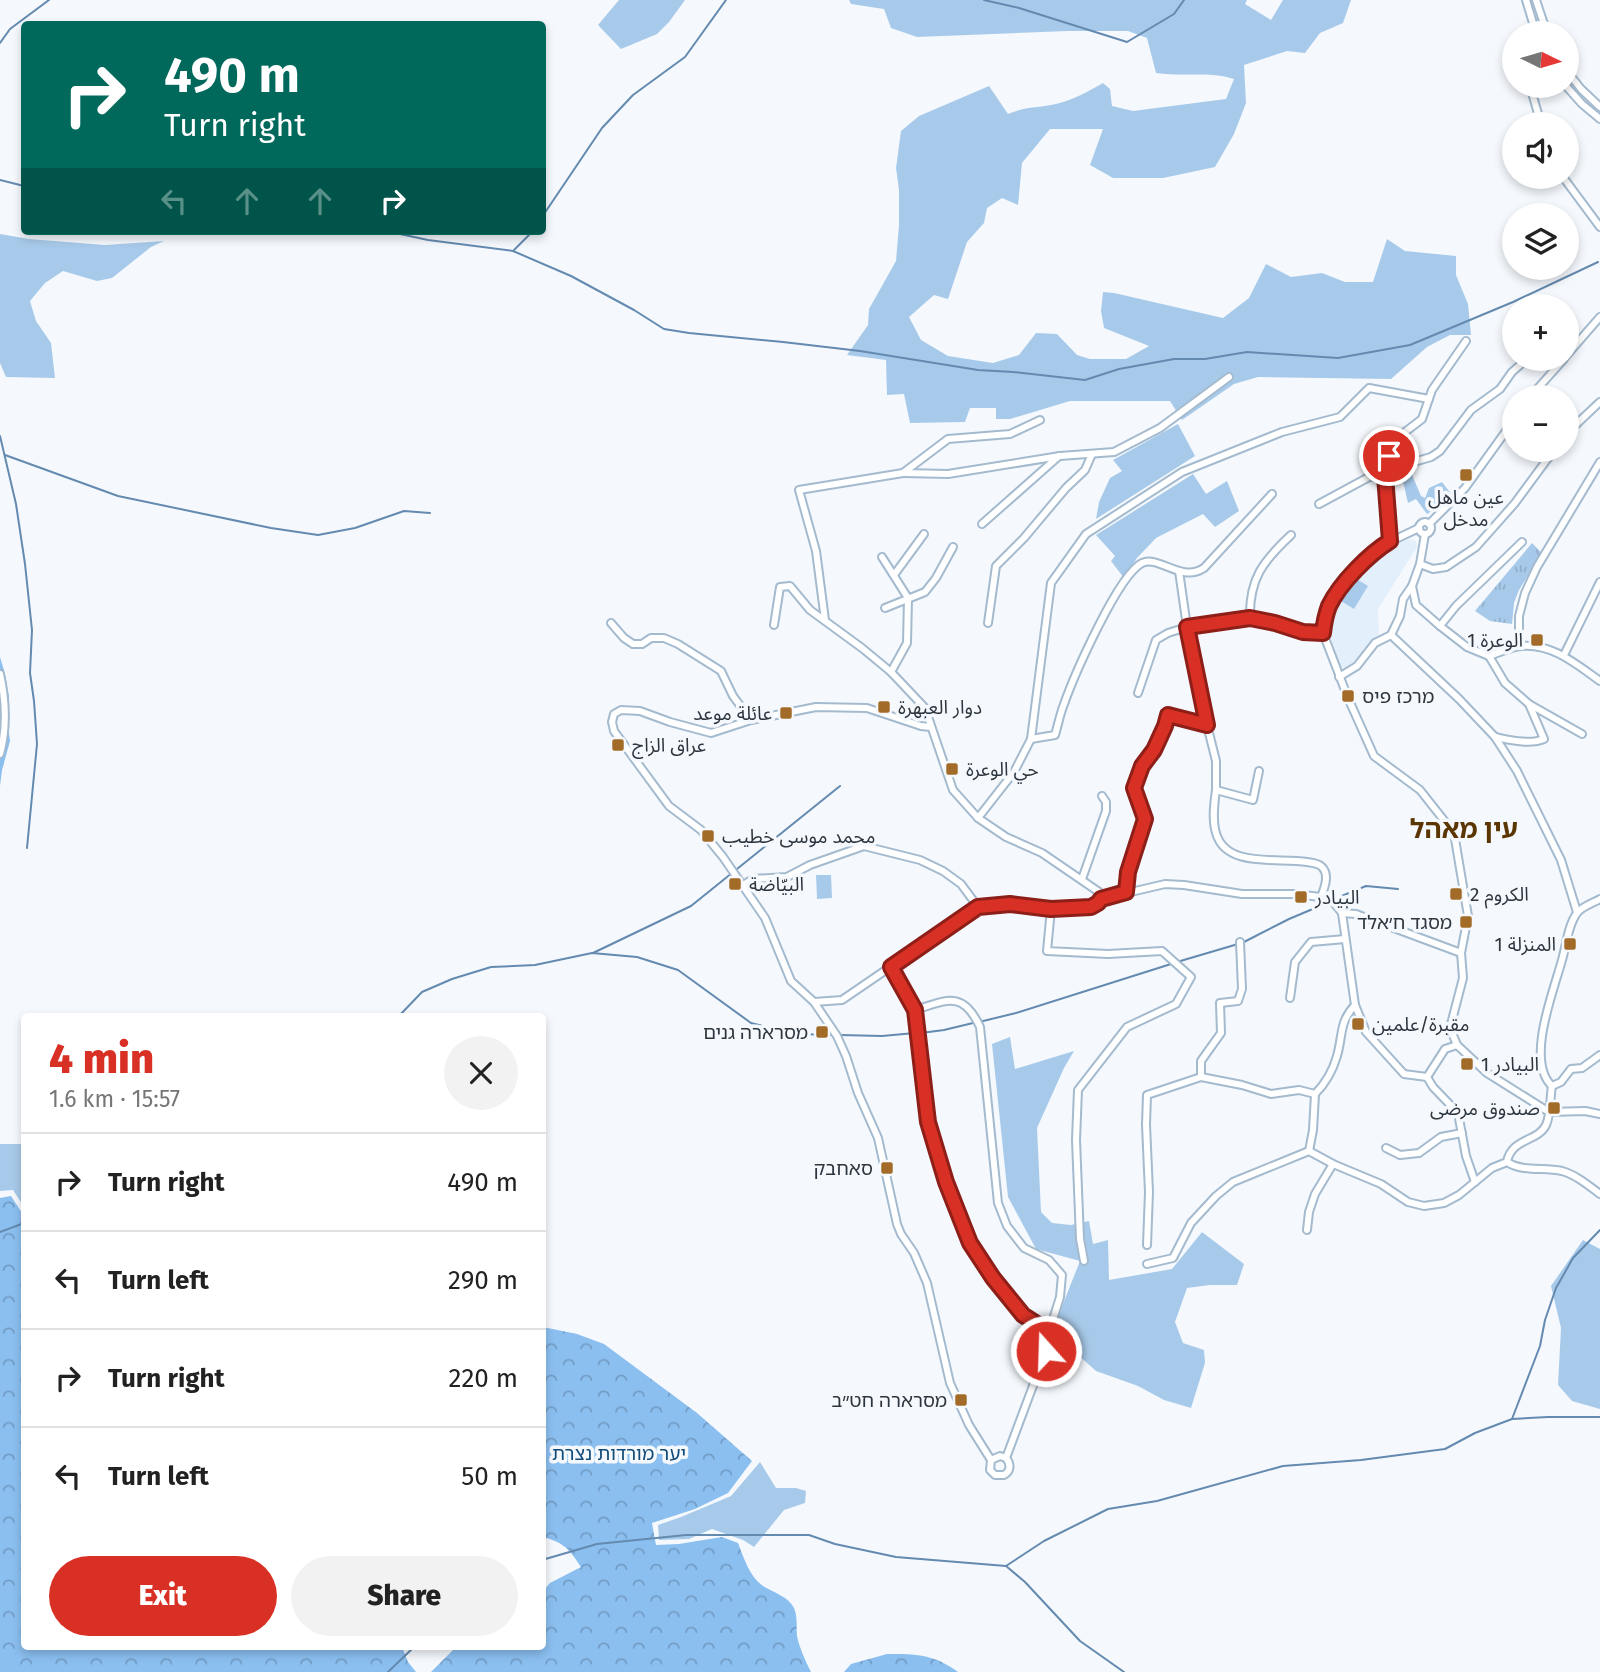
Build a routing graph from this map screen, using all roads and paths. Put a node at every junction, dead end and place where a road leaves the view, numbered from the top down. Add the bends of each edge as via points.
1 (1526, 0) edge
2 (1536, 0) edge
3 (1532, 21) edge
4 (1543, 21) edge
5 (1579, 86) edge
6 (1577, 98) edge
7 (1600, 107) edge
8 (1600, 119) edge
9 (1572, 189) edge
10 (1600, 227) edge
11 (1600, 317) edge
12 (1466, 341) dead end
13 (1579, 341) edge
14 (1512, 371) edge
15 (1553, 371) edge
16 (1229, 377) dead end
17 (1540, 385) edge
18 (1429, 399) junction
19 (1600, 401) edge
20 (1040, 420) dead end
21 (1579, 421) edge
22 (1502, 437) edge
23 (1092, 454) junction
24 (1060, 456) junction
25 (1545, 462) edge
26 (1600, 462) edge
27 (903, 472) junction
28 (1385, 473) junction
29 (1272, 494) dead end
30 (1318, 504) dead end
31 (982, 524) dead end
32 (1429, 524) junction
33 (1419, 528) junction
34 (923, 534) dead end
35 (1425, 534) junction
36 (1291, 535) dead end
37 (1390, 541) junction
38 (1522, 542) dead end
39 (953, 547) dead end
40 (881, 557) dead end
41 (1420, 564) junction
42 (1179, 571) junction
43 (894, 575) junction
44 (1600, 582) edge
45 (1412, 586) junction
46 (908, 598) junction
47 (885, 608) dead end
48 (1250, 618) junction
49 (825, 620) junction
50 (611, 623) dead end
51 (988, 623) dead end
52 (774, 625) dead end
53 (1440, 626) junction
54 (1187, 627) junction
55 (1323, 633) junction
56 (1391, 635) junction
57 (1519, 646) junction
58 (1564, 655) junction
59 (1489, 656) junction
60 (891, 672) junction
61 (0, 674) edge
62 (1339, 677) junction
63 (1600, 681) edge
64 (1138, 693) dead end
65 (1530, 704) junction
66 (751, 720) junction
67 (1207, 725) junction
68 (931, 727) junction
69 (1582, 734) dead end
70 (1495, 737) junction
71 (1031, 739) junction
72 (0, 754) edge
73 (1259, 771) dead end
74 (1216, 790) junction
75 (1102, 796) dead end
76 (978, 818) junction
77 (1082, 879) junction
78 (743, 885) junction
79 (1126, 892) junction
80 (1321, 897) junction
81 (1101, 899) junction
82 (1600, 899) edge
83 (978, 907) junction
84 (1051, 909) junction
85 (1577, 912) junction
86 (1342, 913) junction
87 (1345, 939) junction
88 (1240, 942) dead end
89 (1461, 953) junction
90 (891, 967) junction
91 (1290, 998) dead end
92 (814, 1002) junction
93 (1355, 1005) junction
94 (915, 1010) junction
95 (1457, 1045) junction
96 (1600, 1055) edge
97 (1201, 1077) junction
98 (1427, 1077) junction
99 (1552, 1086) junction
100 (1315, 1094) junction
101 (1549, 1112) junction
102 (1600, 1114) edge
103 (1462, 1133) junction
104 (1386, 1148) dead end
105 (1308, 1151) junction
106 (1507, 1162) junction
107 (1333, 1164) junction
108 (1475, 1182) junction
109 (1600, 1194) edge
110 (1307, 1230) dead end
111 (1147, 1245) dead end
112 (1084, 1261) dead end
113 (1147, 1264) dead end
114 (1049, 1332) junction
115 (1006, 1458) junction
116 (991, 1460) junction

1 - 3 street
2 - 4 street
5 - 7 street
6 - 8 street
9 - 10 street
11 - 13 street
12 - 18 street
14 - 28 street via 1500,389 1471,410 1440,451
15 - 17 street
16 - 23 street via 1160,428 1114,452
18 - 28 street via 1422,419 1392,442
18 - 71 street via 1369,388 1340,417 1282,432 1182,472 1086,534 1051,583
19 - 21 street
20 - 27 street via 1010,434 948,439
22 - 32 street via 1465,488
23 - 24 street
23 - 51 street via 1085,470 996,566
24 - 27 street via 948,474
24 - 31 street
25 - 41 street via 1476,547 1446,567
26 - 57 street via 1525,593
27 - 49 street via 799,490 816,551
28 - 30 street via 1368,477
28 - 37 street
29 - 42 street via 1204,568
32 - 33 street via 1424,522
32 - 35 street via 1431,529
33 - 35 street
33 - 37 street
34 - 43 street
35 - 41 street
36 - 48 street via 1255,579
37 - 55 street via 1340,589 1330,604
38 - 53 street
39 - 46 street via 925,592
40 - 43 street
41 - 45 street
42 - 54 street
42 - 71 street via 1150,561 1125,581 1094,633 1055,735
43 - 46 street
44 - 58 street
45 - 53 street via 1416,605
45 - 56 street
46 - 47 street
46 - 60 street via 907,643
48 - 54 street
48 - 55 street
49 - 52 street via 790,586 780,587
49 - 60 street
50 - 66 street via 633,644 664,638 721,671
53 - 59 street via 1467,647
54 - 64 street via 1156,640
54 - 67 street
55 - 62 street
56 - 62 street via 1375,643 1357,667
56 - 70 street
57 - 58 street
57 - 59 street
58 - 63 street
59 - 65 street via 1505,683
60 - 68 street via 925,708
61 - 72 street via 5,734
62 - 89 street via 1374,756 1420,790 1454,833 1468,916
65 - 69 street
65 - 70 street via 1544,739
66 - 68 street via 816,707 867,708
66 - 78 street via 711,733 640,711 621,710 612,722 669,806 701,830
67 - 74 street via 1216,761
67 - 79 street via 1168,715 1142,766 1134,788 1145,819
68 - 76 street via 953,790
70 - 85 street via 1561,860
71 - 76 street via 1014,772
73 - 74 street via 1253,800
74 - 80 street via 1215,833 1221,844 1235,855 1255,859 1316,863 1326,878
75 - 77 street via 1106,811
76 - 77 street
77 - 81 street
78 - 83 street via 753,879 787,877 864,846 920,860 943,871 961,884
78 - 92 street via 765,918 790,981
79 - 80 street via 1165,884 1241,894
79 - 81 street
80 - 86 street
81 - 84 street via 1091,907
82 - 85 street
83 - 84 street via 1010,904
83 - 90 street
84 - 112 street via 1047,951 1162,951 1191,977 1176,1003 1127,1027 1078,1090 1076,1140
85 - 99 street via 1541,1042 1545,1080
86 - 87 street
86 - 89 street via 1356,914
87 - 91 street via 1311,942 1295,962
87 - 93 street
88 - 97 street via 1242,989 1238,1001 1220,1003 1221,1033 1201,1061
89 - 95 street via 1462,978 1450,1028
90 - 92 street via 842,1000
90 - 94 street
92 - 116 street via 846,1056 878,1138 897,1224 929,1288 950,1384
93 - 98 street via 1366,1032 1404,1074
93 - 100 street via 1346,1014 1337,1058
94 - 114 street via 928,1122 970,1243 1023,1315
94 - 114 street via 943,1001 964,1003 980,1027 998,1203 1007,1226 1024,1248 1049,1260 1062,1275
95 - 98 street via 1445,1049
95 - 101 street via 1487,1073
96 - 99 street via 1582,1068 1571,1069
97 - 100 street via 1271,1094 1299,1090
97 - 111 street via 1147,1095
98 - 103 street via 1458,1113
99 - 101 street
100 - 105 street
101 - 102 street
101 - 106 street via 1542,1130 1513,1148
103 - 104 street via 1441,1137 1419,1153 1400,1155
103 - 108 street
105 - 107 street
105 - 113 street via 1233,1182 1191,1223 1173,1258
106 - 108 street
106 - 109 street via 1514,1167 1562,1171
107 - 108 street via 1424,1206 1444,1203
107 - 110 street via 1315,1195
114 - 115 street
115 - 116 street via 1000,1455
115 - 116 street via 1009,1470 1001,1476 992,1473

